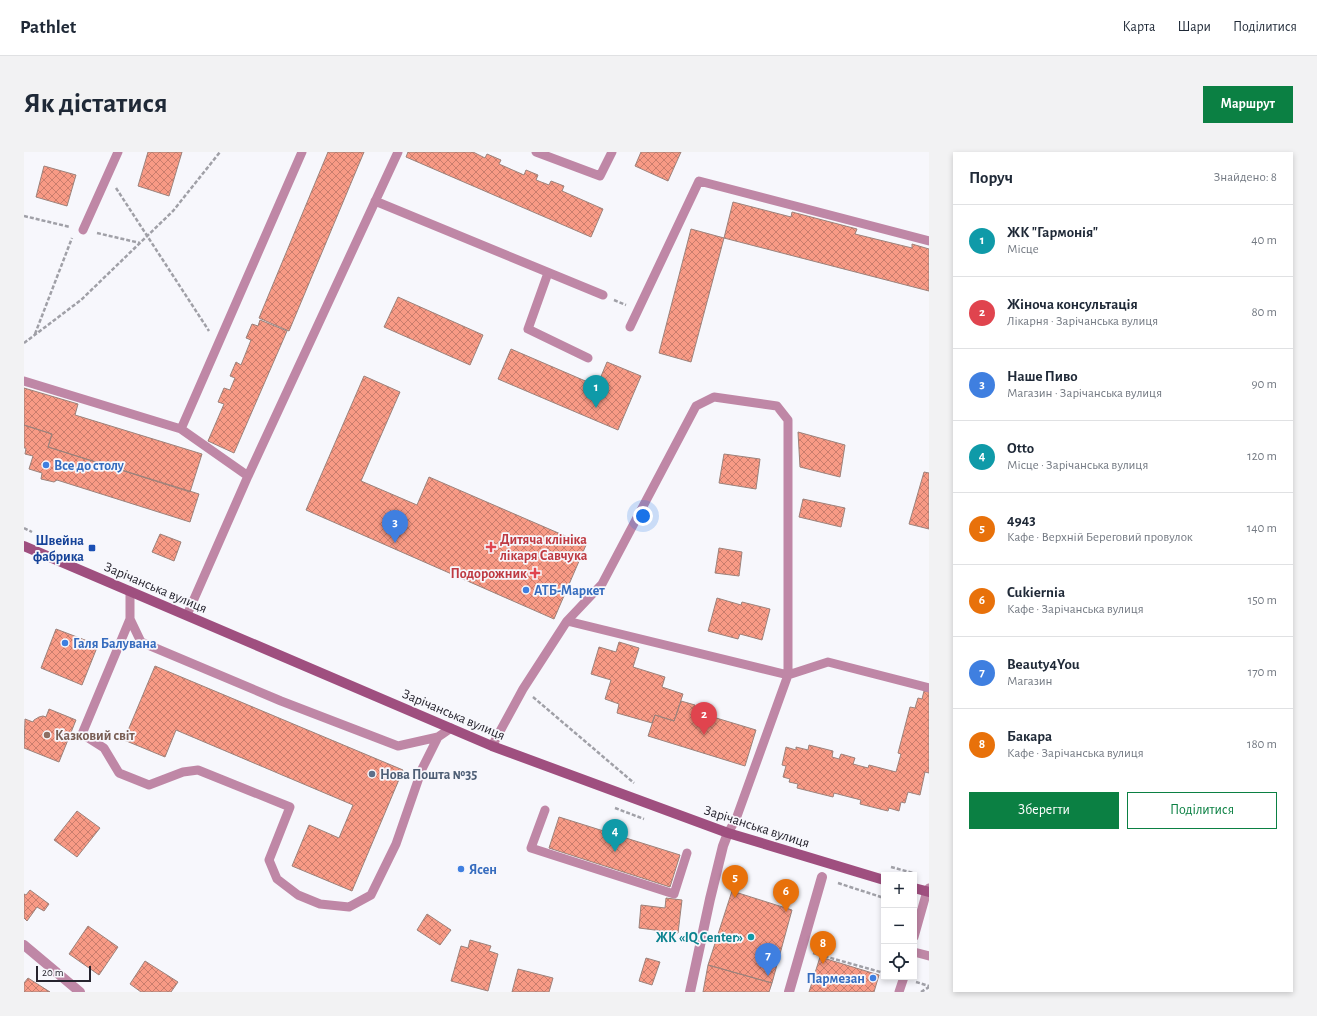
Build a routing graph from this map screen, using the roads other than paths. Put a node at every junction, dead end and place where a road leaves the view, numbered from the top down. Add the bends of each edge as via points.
1 (118, 152) edge
2 (302, 152) edge
3 (398, 152) edge
4 (536, 152) edge
5 (612, 152) edge
6 (375, 201) junction
7 (83, 230) dead end
8 (929, 241) edge
9 (548, 273) junction
10 (603, 295) road end
11 (630, 327) dead end
12 (588, 358) dead end
13 (24, 381) edge
14 (182, 429) junction
15 (248, 476) junction
16 (24, 546) edge
17 (130, 591) junction
18 (187, 615) junction
19 (130, 619) junction
20 (567, 621) junction
21 (788, 675) junction
22 (929, 688) edge
23 (452, 728) junction
24 (438, 737) junction
25 (492, 746) junction
26 (545, 810) dead end
27 (728, 833) junction
28 (687, 853) dead end
29 (822, 877) dead end
30 (881, 879) edge
31 (917, 888) edge
32 (928, 890) edge
33 (917, 928) edge
34 (24, 945) edge
35 (917, 953) edge
36 (929, 956) edge
37 (903, 980) edge
38 (80, 992) edge
39 (690, 992) edge
40 (789, 992) edge
41 (899, 992) edge

1 - 7 lane
2 - 14 lane
3 - 6 lane
4 - 5 lane via 600,176
6 - 9 lane
6 - 15 lane
8 - 11 lane via 699,182
9 - 10 lane
9 - 12 lane via 528,329
13 - 14 lane
14 - 15 lane
15 - 18 lane
16 - 17 street, Зарічанська вулиця
17 - 18 street, Зарічанська вулиця
17 - 19 lane
18 - 23 street, Зарічанська вулиця
19 - 24 lane via 141,642 280,701 398,746
19 - 24 lane via 82,734 104,748 119,773 149,785 183,772 198,770 290,807 269,860 277,879 298,895 320,904 349,907 371,895 396,844 422,769
20 - 21 lane
20 - 21 lane via 602,584 696,406 714,397 777,406 788,420
20 - 25 lane via 523,689
21 - 22 lane via 828,662
21 - 27 lane via 736,819
23 - 24 lane
23 - 25 street, Зарічанська вулиця
25 - 27 street, Зарічанська вулиця
26 - 28 lane via 531,848 674,894
27 - 30 street, Зарічанська вулиця
27 - 39 street via 710,899
29 - 40 street
31 - 32 street
32 - 33 lane
34 - 38 street
35 - 36 lane
37 - 41 lane

